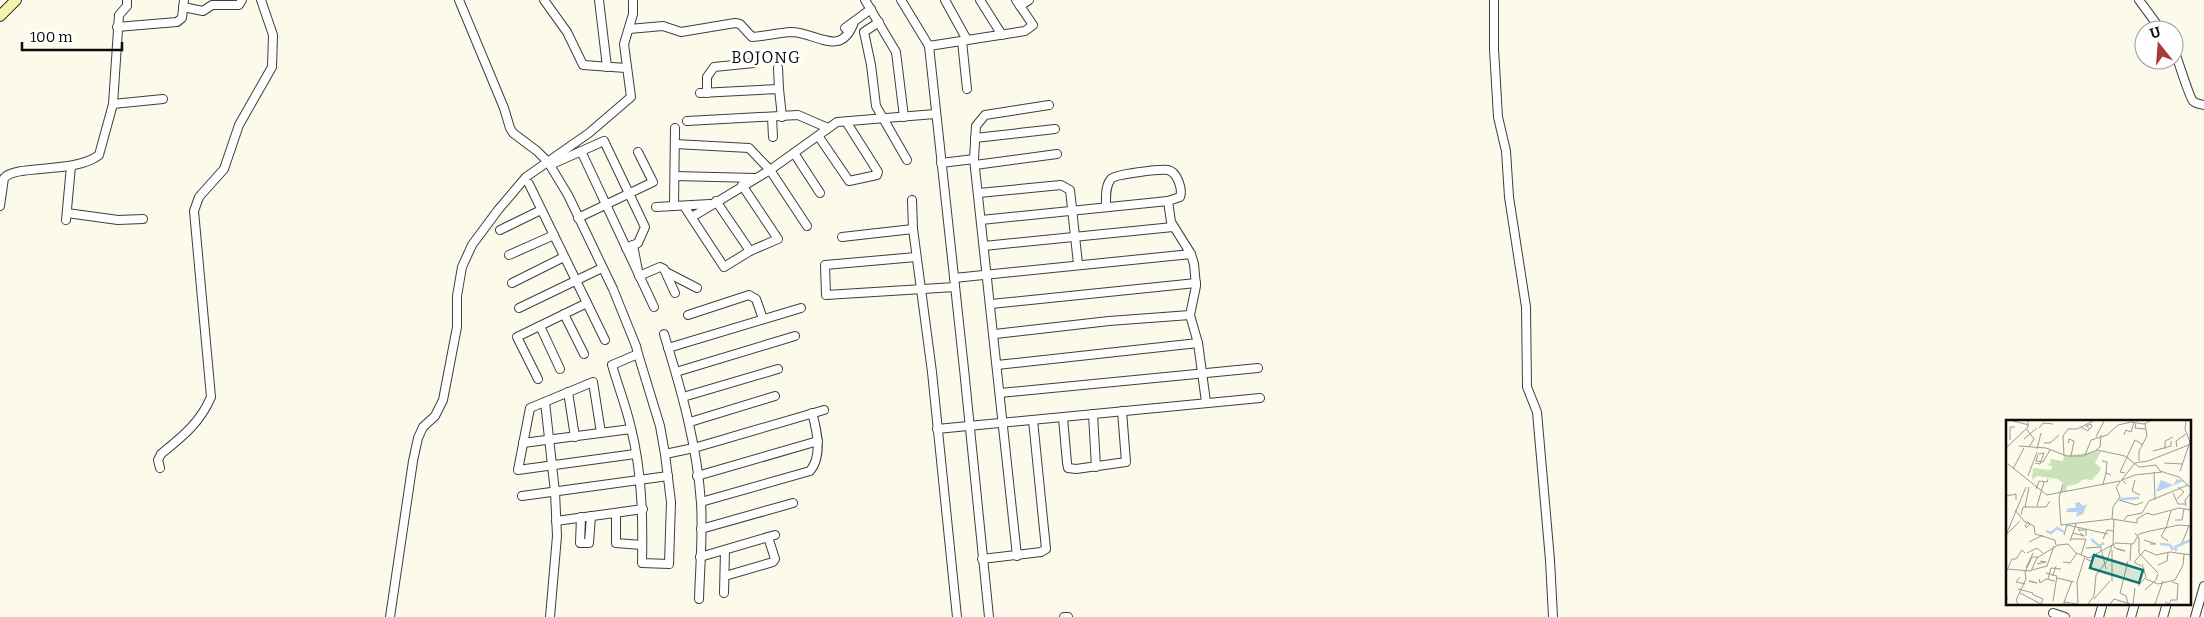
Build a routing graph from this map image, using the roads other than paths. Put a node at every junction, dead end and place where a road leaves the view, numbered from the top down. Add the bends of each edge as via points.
1 (16, 0) edge
2 (127, 0) edge
3 (242, 0) edge
4 (262, 0) edge
5 (459, 0) edge
6 (544, 0) edge
7 (599, 0) edge
8 (633, 0) edge
9 (902, 0) edge
10 (945, 0) edge
11 (980, 0) edge
12 (1029, 0) edge
13 (1494, 0) edge
14 (2139, 0) edge
15 (868, 3) edge
16 (1018, 3) edge
17 (184, 4) edge
18 (0, 15) edge
19 (2154, 20) edge
20 (854, 22) junction
21 (879, 22) junction
22 (117, 27) junction
23 (845, 28) dead end
24 (629, 29) junction
25 (1002, 35) junction
26 (965, 41) junction
27 (929, 46) junction
28 (754, 63) dead end
29 (607, 67) junction
30 (626, 68) junction
31 (778, 68) dead end
32 (2181, 70) edge
33 (779, 89) junction
34 (967, 89) dead end
35 (163, 99) dead end
36 (113, 104) junction
37 (1049, 105) dead end
38 (2204, 105) edge
39 (935, 114) junction
40 (772, 117) junction
41 (782, 117) junction
42 (904, 117) junction
43 (882, 119) junction
44 (687, 121) dead end
45 (847, 122) junction
46 (675, 128) dead end
47 (828, 128) junction
48 (1055, 129) dead end
49 (773, 137) dead end
50 (819, 137) junction
51 (975, 138) junction
52 (675, 144) junction
53 (581, 151) junction
54 (638, 152) dead end
55 (794, 153) junction
56 (1057, 154) dead end
57 (907, 160) dead end
58 (975, 162) junction
59 (940, 163) junction
60 (549, 164) junction
61 (71, 166) junction
62 (770, 170) junction
63 (674, 176) junction
64 (755, 178) junction
65 (529, 184) dead end
66 (742, 186) junction
67 (820, 193) dead end
68 (979, 193) junction
69 (629, 194) junction
70 (912, 200) dead end
71 (1168, 201) junction
72 (714, 202) junction
73 (606, 205) junction
74 (0, 206) edge
75 (674, 206) junction
76 (684, 206) junction
77 (1106, 206) junction
78 (656, 207) dead end
79 (541, 210) junction
80 (1072, 210) junction
81 (692, 217) junction
82 (578, 218) junction
83 (143, 219) dead end
84 (981, 220) junction
85 (807, 226) dead end
86 (1173, 227) junction
87 (913, 229) junction
88 (500, 230) dead end
89 (554, 235) junction
90 (842, 236) dead end
91 (1074, 237) junction
92 (984, 246) junction
93 (630, 247) junction
94 (750, 251) junction
95 (1191, 254) junction
96 (510, 255) dead end
97 (564, 257) junction
98 (916, 257) junction
99 (1078, 264) junction
100 (602, 268) junction
101 (666, 272) junction
102 (640, 276) junction
103 (988, 276) junction
104 (954, 278) junction
105 (576, 281) junction
106 (512, 283) dead end
107 (1196, 283) junction
108 (955, 287) junction
109 (697, 288) dead end
110 (922, 290) junction
111 (675, 293) dead end
112 (587, 303) junction
113 (991, 304) junction
114 (654, 307) dead end
115 (518, 308) dead end
116 (801, 308) dead end
117 (564, 314) junction
118 (688, 315) dead end
119 (1190, 315) junction
120 (763, 319) junction
121 (540, 326) junction
122 (664, 334) dead end
123 (995, 334) junction
124 (795, 336) dead end
125 (605, 340) dead end
126 (1198, 343) junction
127 (668, 348) junction
128 (584, 354) dead end
129 (638, 354) junction
130 (998, 364) junction
131 (1258, 368) dead end
132 (560, 369) dead end
133 (778, 370) dead end
134 (676, 372) junction
135 (1202, 373) junction
136 (538, 379) dead end
137 (568, 392) junction
138 (1000, 393) junction
139 (776, 396) dead end
140 (683, 397) junction
141 (1260, 398) dead end
142 (544, 402) junction
143 (1206, 402) junction
144 (824, 410) dead end
145 (1122, 411) junction
146 (812, 413) junction
147 (1093, 414) junction
148 (1063, 418) junction
149 (1033, 420) junction
150 (690, 422) junction
151 (1003, 423) junction
152 (970, 426) junction
153 (631, 429) junction
154 (937, 429) junction
155 (601, 433) junction
156 (575, 436) junction
157 (549, 440) junction
158 (818, 441) junction
159 (523, 444) junction
160 (694, 448) junction
161 (635, 454) junction
162 (664, 454) junction
163 (552, 465) junction
164 (1096, 466) junction
165 (160, 468) dead end
166 (668, 476) junction
167 (697, 476) junction
168 (639, 481) junction
169 (555, 492) junction
170 (522, 496) dead end
171 (701, 502) junction
172 (792, 503) dead end
173 (643, 509) junction
174 (616, 513) junction
175 (591, 516) junction
176 (581, 517) junction
177 (556, 521) junction
178 (701, 529) junction
179 (642, 545) junction
180 (725, 550) junction
181 (703, 556) junction
182 (1017, 556) junction
183 (724, 558) junction
184 (982, 559) junction
185 (725, 576) junction
186 (2204, 586) edge
187 (724, 593) dead end
188 (699, 599) dead end
189 (2103, 604) edge
190 (2135, 604) edge
191 (2167, 604) edge
192 (2053, 613) dead end
193 (390, 617) edge
194 (550, 617) edge
195 (957, 617) edge
196 (989, 617) edge
197 (1064, 617) edge
198 (1068, 617) edge
199 (1553, 617) edge
200 (2065, 617) edge
201 (2099, 617) edge
202 (2131, 617) edge
203 (2163, 617) edge
204 (2195, 617) edge

1 - 18 street
2 - 22 street
3 - 17 street via 239,5 212,6 203,11
4 - 165 street via 273,35 272,67 239,125 224,168 199,197 194,211 211,397 192,429 161,454 158,460
5 - 60 street via 513,133
6 - 29 street via 567,32 581,63 589,67
7 - 29 street
8 - 24 street
9 - 27 street
10 - 26 street
11 - 25 street
12 - 16 street
13 - 199 street via 1498,117 1506,151 1509,197 1526,308 1527,387 1537,412
14 - 19 street
15 - 20 street
15 - 21 street
16 - 25 street via 1033,25 1031,29
17 - 22 street via 182,18 177,22
20 - 23 street
20 - 24 street via 846,37 836,42 793,32 752,37 735,23 681,32 663,26
21 - 42 street via 896,52
21 - 43 street via 864,32 876,106
22 - 36 street
24 - 30 street via 624,44
25 - 26 street
26 - 27 street
26 - 34 street
27 - 39 street
28 - 33 street via 714,68 707,77 703,93
29 - 30 street
30 - 60 street via 632,95 629,100
31 - 33 street
32 - 38 street via 2191,100
33 - 41 street
35 - 36 street
36 - 61 street via 99,155
37 - 51 street via 988,113 978,123
39 - 42 street
39 - 59 street
40 - 41 street
40 - 44 street
40 - 49 street
41 - 47 street via 798,115
42 - 43 street
43 - 45 street
43 - 57 street
45 - 47 street via 838,122
45 - 50 street via 877,175 849,181
46 - 52 street
47 - 50 street
48 - 51 street
50 - 55 street
51 - 58 street
52 - 62 street via 749,148
52 - 63 street
53 - 60 street
53 - 69 street via 604,141
53 - 73 street
54 - 69 street via 653,182
55 - 62 street
55 - 67 street
56 - 58 street
58 - 59 street
58 - 68 street
59 - 104 street
60 - 82 street
60 - 193 street via 526,177 472,246 462,266 457,296 457,327 443,400 435,416 423,427 413,461
61 - 74 street via 12,171 4,178
61 - 83 street via 66,217
62 - 64 street
62 - 85 street
63 - 64 street
63 - 75 street
64 - 66 street
65 - 79 street
66 - 72 street
66 - 94 street via 778,239
68 - 80 street via 1060,185 1070,190
68 - 84 street
69 - 73 street
69 - 93 street via 645,227 638,244
70 - 87 street
71 - 77 street
71 - 77 street via 1177,199 1181,194 1175,175 1167,170 1113,177 1109,181
71 - 86 street
72 - 76 street
72 - 81 street
72 - 94 street
73 - 82 street
73 - 93 street
75 - 76 street
75 - 78 street
76 - 81 street
77 - 80 street
79 - 88 street
79 - 89 street
80 - 84 street
80 - 91 street
81 - 94 street via 724,267
82 - 100 street
84 - 92 street
86 - 91 street
86 - 95 street
87 - 90 street
87 - 98 street
89 - 96 street
89 - 97 street
91 - 92 street
91 - 99 street
92 - 103 street
93 - 102 street
95 - 99 street
95 - 107 street
97 - 105 street
97 - 106 street
98 - 110 street
98 - 110 street via 824,265 826,293 827,296
99 - 103 street
100 - 105 street
100 - 129 street via 618,299
101 - 102 street via 660,267
101 - 109 street
101 - 111 street
102 - 114 street
103 - 104 street
103 - 113 street
104 - 108 street
105 - 112 street
105 - 115 street
107 - 113 street
107 - 119 street
108 - 110 street
108 - 152 street
110 - 154 street
112 - 117 street
112 - 125 street
113 - 123 street
116 - 120 street
117 - 121 street
117 - 128 street
118 - 120 street via 749,295 756,299
119 - 123 street
119 - 126 street
120 - 127 street
121 - 132 street
121 - 136 street via 517,337
122 - 127 street
123 - 130 street
124 - 134 street
126 - 130 street
126 - 135 street
127 - 134 street
129 - 153 street via 612,364
129 - 162 street via 660,426
130 - 138 street
131 - 135 street
133 - 140 street
134 - 140 street
135 - 138 street
135 - 143 street
137 - 142 street
137 - 155 street via 593,382
137 - 156 street
138 - 151 street
139 - 150 street
140 - 150 street
141 - 143 street
142 - 157 street
142 - 159 street via 530,408
143 - 145 street
144 - 146 street
145 - 147 street
145 - 164 street via 1126,462
146 - 158 street
146 - 160 street
147 - 148 street
147 - 164 street
148 - 149 street
148 - 164 street via 1068,468
149 - 151 street
149 - 182 street via 1046,549
150 - 160 street
151 - 152 street
151 - 182 street
152 - 154 street
152 - 184 street
153 - 155 street
153 - 161 street
154 - 195 street
155 - 156 street
156 - 157 street
157 - 159 street
157 - 163 street
158 - 167 street
158 - 171 street via 817,456 810,471
159 - 163 street via 518,470
160 - 162 street
160 - 167 street
161 - 163 street
161 - 168 street
162 - 166 street
163 - 169 street
166 - 168 street
166 - 179 street via 670,564 642,563
167 - 171 street
168 - 169 street
168 - 173 street
169 - 170 street
169 - 177 street
171 - 178 street
172 - 178 street
173 - 174 street
173 - 179 street
174 - 175 street
174 - 179 street via 616,543
175 - 176 street
175 - 176 street via 590,543 580,543
176 - 177 street
177 - 194 street via 556,564
178 - 181 street
180 - 181 street
180 - 183 street
180 - 185 street via 771,536 774,559 773,562
181 - 183 street
181 - 188 street
182 - 184 street
183 - 185 street
184 - 196 street
185 - 187 street
186 - 204 street
189 - 201 street
190 - 202 street
191 - 203 street
192 - 200 street
197 - 198 street

